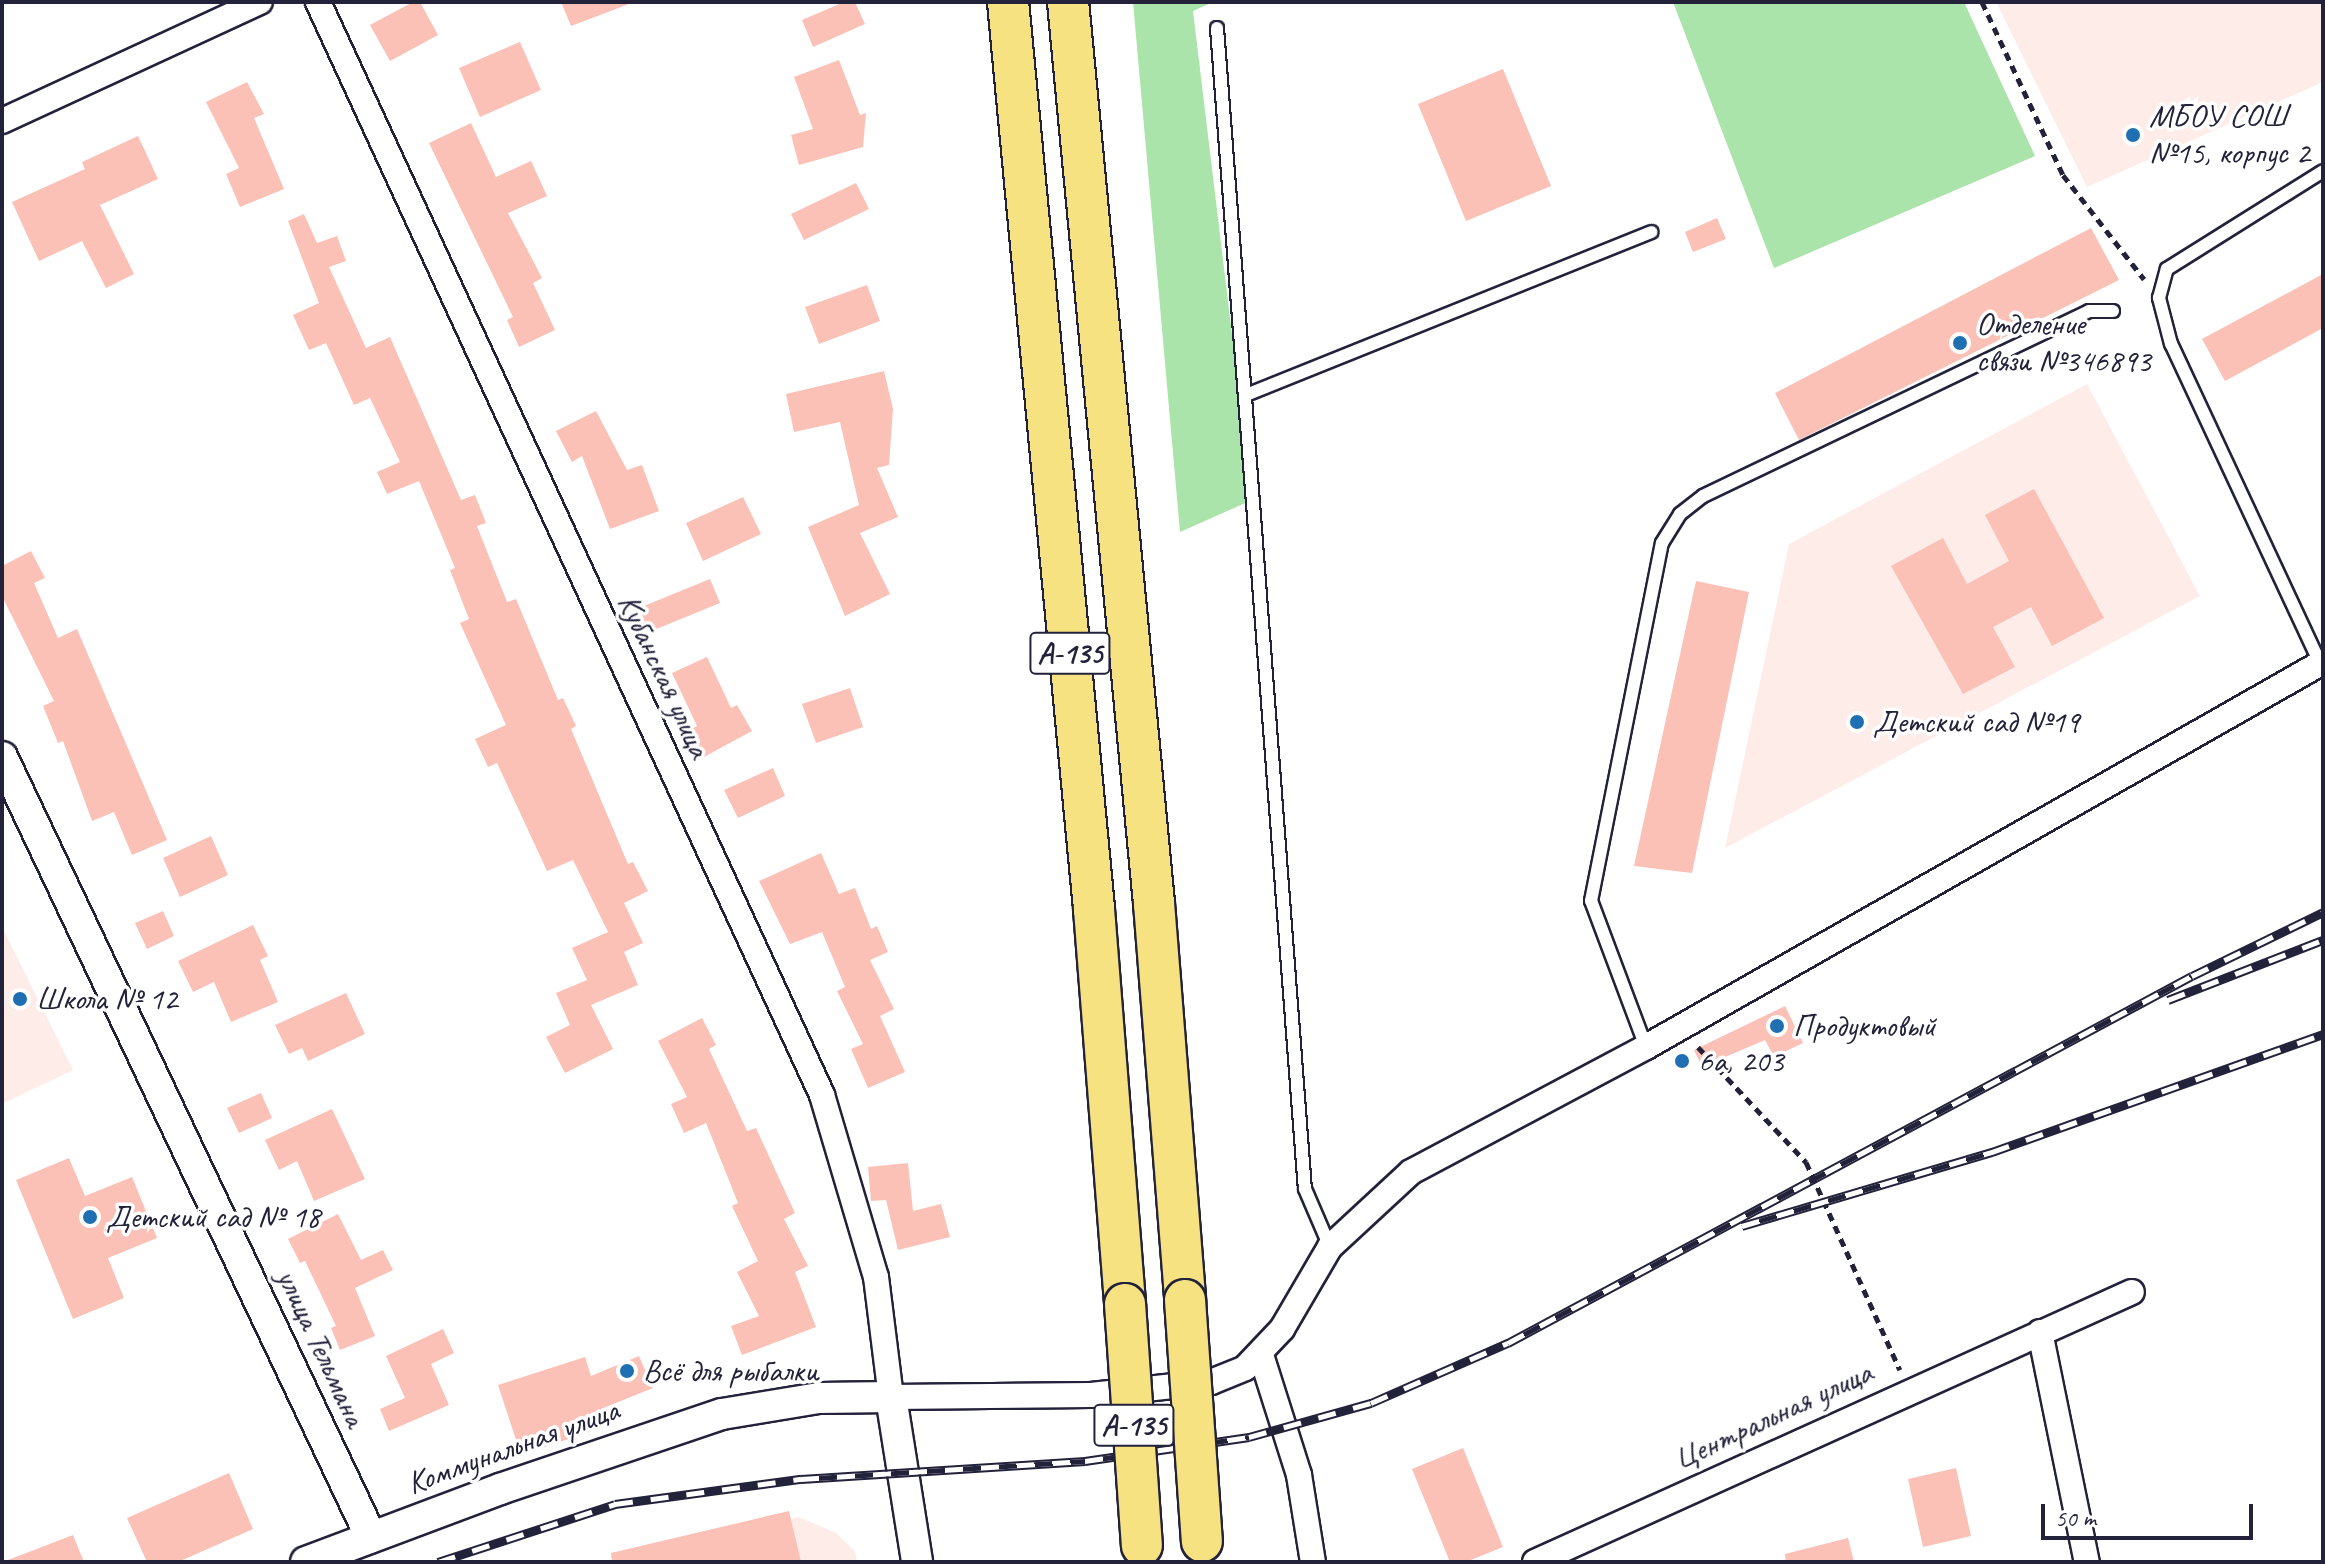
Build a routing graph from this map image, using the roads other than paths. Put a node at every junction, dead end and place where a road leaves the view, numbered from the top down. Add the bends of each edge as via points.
1 (260, 2) edge
2 (318, 2) edge
3 (1008, 2) edge
4 (1068, 2) edge
5 (1217, 28) dead end
6 (2, 121) edge
7 (2323, 171) edge
8 (1651, 232) dead end
9 (2113, 311) dead end
10 (1246, 395) junction
11 (2322, 662) edge
12 (2, 757) edge
13 (1646, 1047) junction
14 (1330, 1247) junction
15 (2132, 1292) dead end
16 (2040, 1332) junction
17 (1261, 1355) junction
18 (891, 1397) junction
19 (371, 1537) junction
20 (1202, 1551) edge
21 (1143, 1554) edge
22 (306, 1562) edge
23 (917, 1562) edge
24 (1313, 1562) edge
25 (1535, 1562) edge
26 (2087, 1562) edge

1 - 6 street
2 - 18 street, Кубанская улица via 822,1095 876,1277
3 - 21 highway, А-135, bridge via 1094,909
4 - 20 highway, А-135, bridge via 1154,903
5 - 10 lane
7 - 11 lane via 2167,269 2159,298 2171,344
8 - 10 lane
9 - 13 lane via 2089,311 1703,496 1680,514 1662,543 1591,901
10 - 14 lane via 1305,1189
11 - 13 street
12 - 19 street, улица Тельмана
13 - 14 street via 1411,1172
14 - 17 street
15 - 16 street, Центральная улица
16 - 25 street, Центральная улица
16 - 26 street
17 - 18 street via 1245,1368 1196,1384 1091,1395
17 - 24 street via 1299,1475
18 - 19 street, Коммунальная улица via 819,1398 722,1414
18 - 23 street
19 - 22 street, Коммунальная улица

